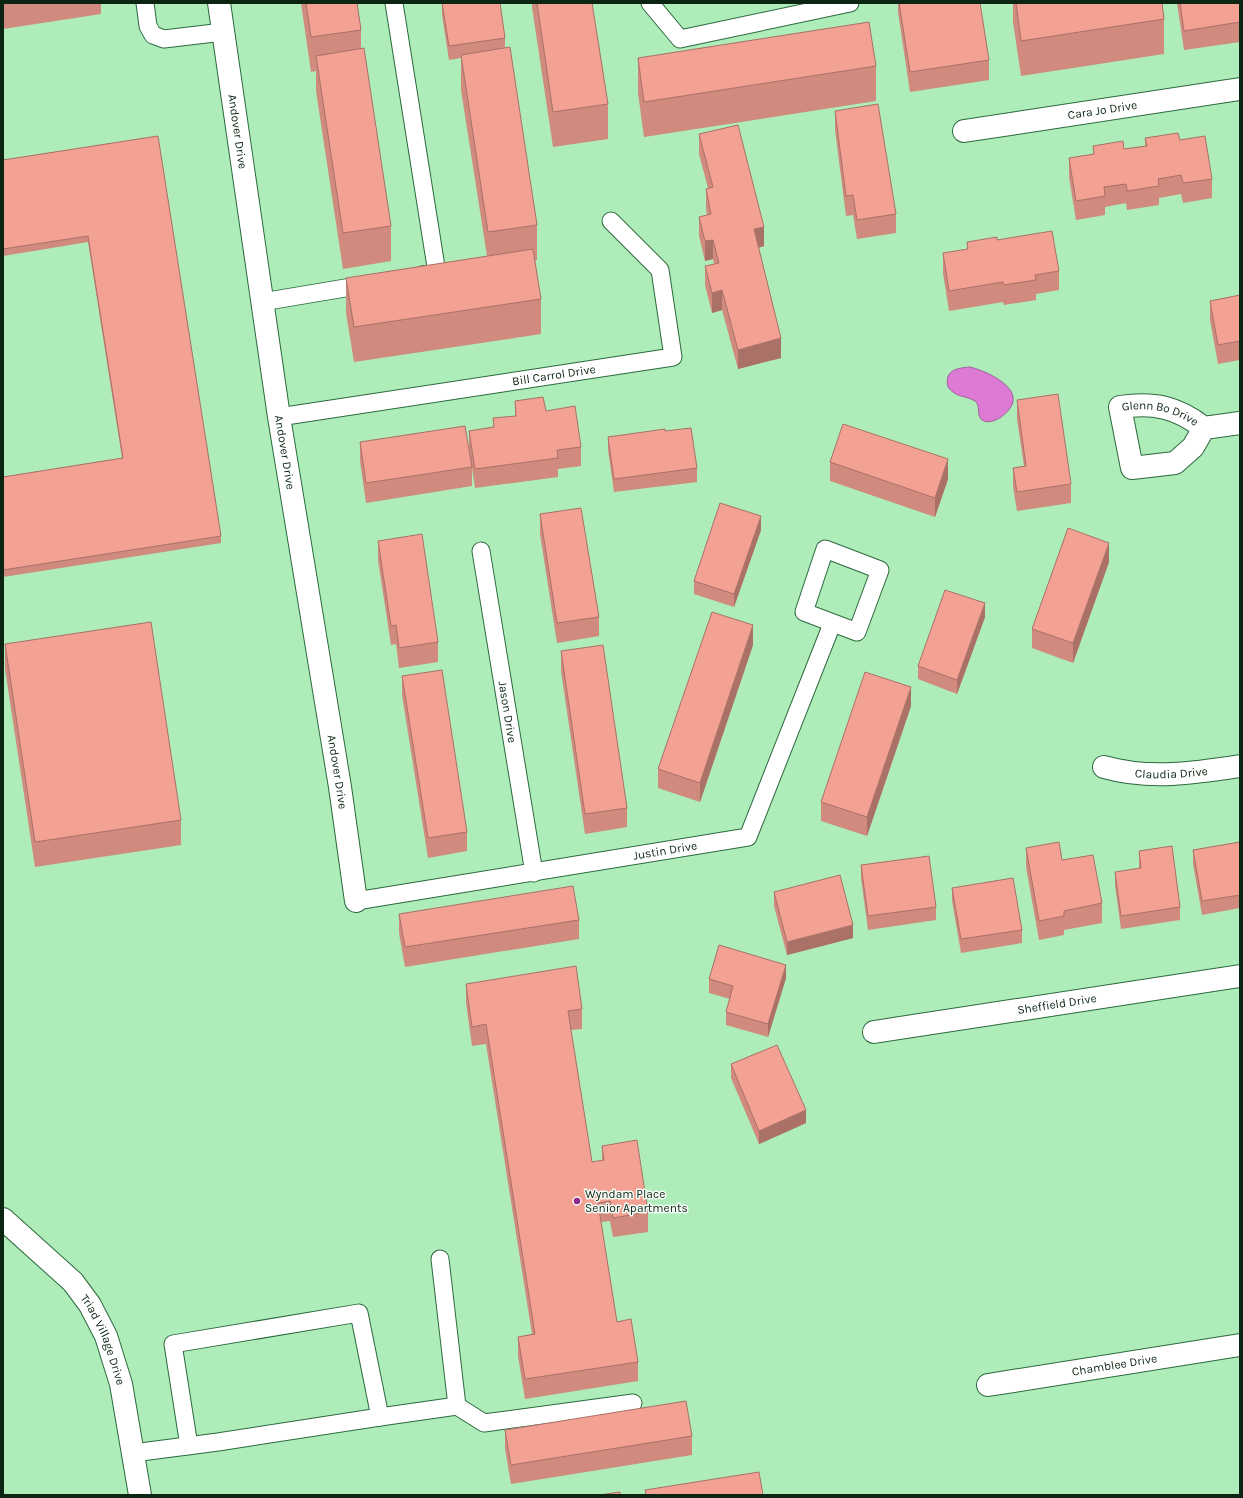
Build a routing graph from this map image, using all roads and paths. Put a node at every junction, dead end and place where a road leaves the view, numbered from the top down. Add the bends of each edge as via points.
1 (145, 3) edge
2 (219, 3) edge
3 (394, 3) edge
4 (650, 3) edge
5 (850, 3) edge
6 (223, 32) junction
7 (1240, 89) edge
8 (964, 131) dead end
9 (611, 221) dead end
10 (406, 278) edge
11 (384, 282) edge
12 (262, 302) junction
13 (279, 417) junction
14 (1240, 423) edge
15 (1204, 428) dead end
16 (480, 551) dead end
17 (832, 624) junction
18 (1240, 766) edge
19 (1104, 767) dead end
20 (534, 873) junction
21 (356, 901) joint
22 (1240, 976) edge
23 (874, 1032) dead end
24 (3, 1219) edge
25 (440, 1259) dead end
26 (1240, 1346) edge
27 (988, 1385) dead end
28 (633, 1402) dead end
29 (457, 1406) junction
30 (380, 1417) junction
31 (189, 1446) junction
32 (133, 1453) junction
33 (140, 1495) edge

1 - 6 lane via 148,26 153,35 164,39
2 - 6 street, Andover Drive
3 - 10 lane via 437,273
4 - 5 lane via 680,39
6 - 12 street, Andover Drive
7 - 8 street, Cara Jo Drive
9 - 13 lane, Bill Carrol Drive via 660,270 673,356
11 - 12 lane
12 - 13 street, Andover Drive
13 - 21 street, Andover Drive via 340,787
14 - 15 street, Glenn Bo Drive
16 - 20 lane, Jason Drive
17 - 17 lane via 857,632 880,570 825,549 804,612
17 - 20 lane, Justin Drive via 748,837
18 - 19 street, Claudia Drive via 1161,775
20 - 21 lane, Justin Drive
22 - 23 street, Sheffield Drive
24 - 32 street, Triad Village Drive via 67,1275 90,1305 106,1336 121,1384
25 - 29 lane
26 - 27 street, Chamblee Drive
28 - 29 lane via 484,1423
29 - 30 lane
30 - 31 lane
30 - 31 lane via 359,1313 173,1344
31 - 32 lane
32 - 33 street, Triad Village Drive

